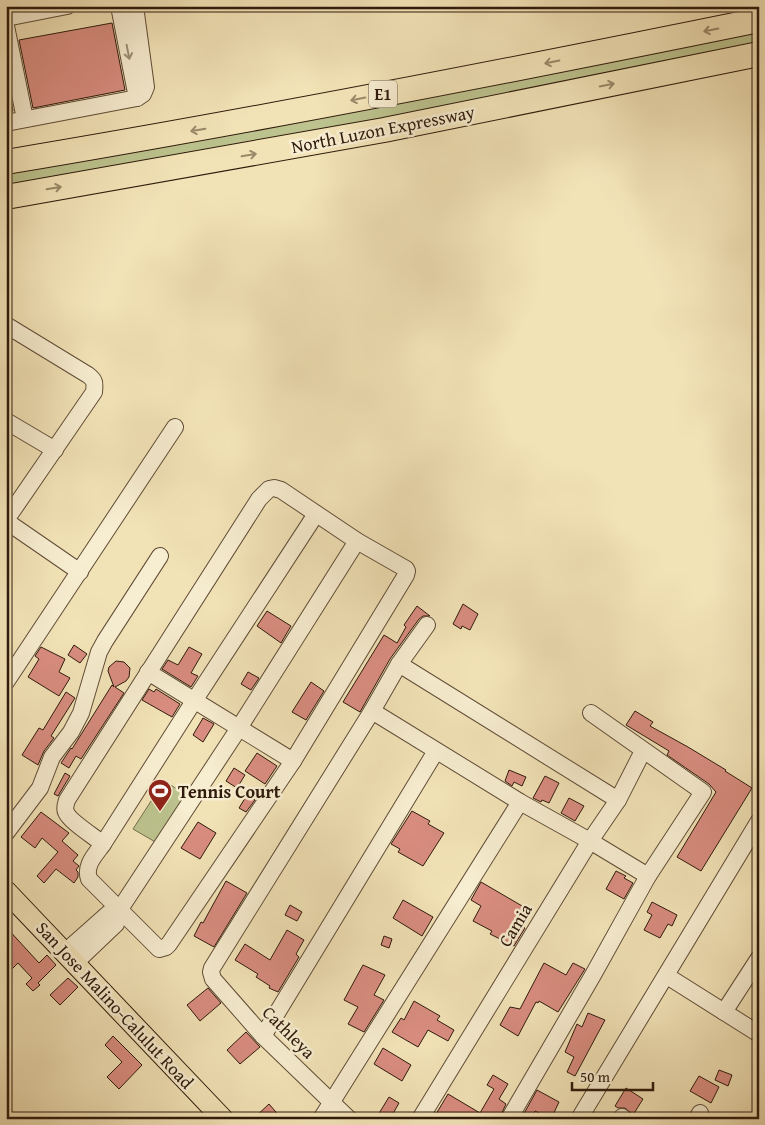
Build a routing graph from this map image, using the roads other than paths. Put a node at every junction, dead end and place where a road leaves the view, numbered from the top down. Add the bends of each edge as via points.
1 (67, 6) edge
2 (119, 6) edge
3 (135, 6) edge
4 (6, 18) edge
5 (759, 20) edge
6 (6, 26) edge
7 (759, 54) edge
8 (137, 98) junction
9 (25, 119) junction
10 (6, 123) edge
11 (6, 162) edge
12 (6, 197) edge
13 (6, 325) edge
14 (6, 421) edge
15 (175, 427) dead end
16 (55, 450) junction
17 (316, 514) junction
18 (6, 520) edge
19 (357, 541) junction
20 (160, 556) dead end
21 (80, 572) junction
22 (427, 625) dead end
23 (399, 664) junction
24 (148, 672) junction
25 (6, 682) edge
26 (194, 701) junction
27 (372, 711) junction
28 (591, 713) dead end
29 (239, 728) junction
30 (436, 751) junction
31 (643, 751) junction
32 (294, 760) junction
33 (618, 800) junction
34 (520, 802) junction
35 (759, 821) edge
36 (6, 833) edge
37 (590, 841) junction
38 (103, 844) junction
39 (648, 876) junction
40 (6, 891) edge
41 (120, 908) junction
42 (70, 958) junction
43 (759, 958) edge
44 (666, 976) junction
45 (724, 1012) junction
46 (759, 1034) edge
47 (263, 1036) junction
48 (332, 1102) junction
49 (223, 1119) edge
50 (321, 1119) edge
51 (349, 1119) edge
52 (420, 1119) edge
53 (509, 1119) edge
54 (579, 1119) edge

1 - 4 street
2 -> 8 street
3 - 8 street via 146,87
5 -> 11 highway, North Luzon Expressway / E1 via 200,129
6 - 9 street
12 -> 7 highway, North Luzon Expressway / E1 via 384,130
8 - 9 street
9 - 10 street
13 - 16 street via 94,379 94,392
14 - 16 street
15 - 21 street
16 - 18 street
17 - 19 street
17 - 24 street via 281,490 269,488
17 - 26 street
18 - 21 street
19 - 29 street
19 - 32 street via 406,569 406,575
20 - 36 street via 99,652 81,713 52,757 40,788
21 - 25 street
22 - 23 street
23 - 27 street
23 - 33 street
24 - 26 street
24 - 38 street via 65,807 72,820
26 - 29 street
26 - 38 street
27 - 30 street
27 - 47 street, Cathleya via 212,968 213,979
28 - 31 street
29 - 32 street
29 - 41 street
30 - 34 street
30 - 47 street
31 - 33 street, Camia
31 - 39 street via 703,792
32 - 41 street via 166,947 159,949 155,946
33 - 37 street, Camia
34 - 37 street
34 - 48 street
35 - 44 street
37 - 39 street
37 - 52 street, Camia
38 - 41 street via 87,873
39 - 53 street
40 - 42 main road, San Jose Malino-Calulut Road
41 - 42 street via 116,924 94,935
42 - 49 main road, San Jose Malino-Calulut Road
43 - 45 street
44 - 45 street
44 - 54 street
45 - 46 street
47 - 48 street, Cathleya
48 - 50 street
48 - 51 street, Cathleya

